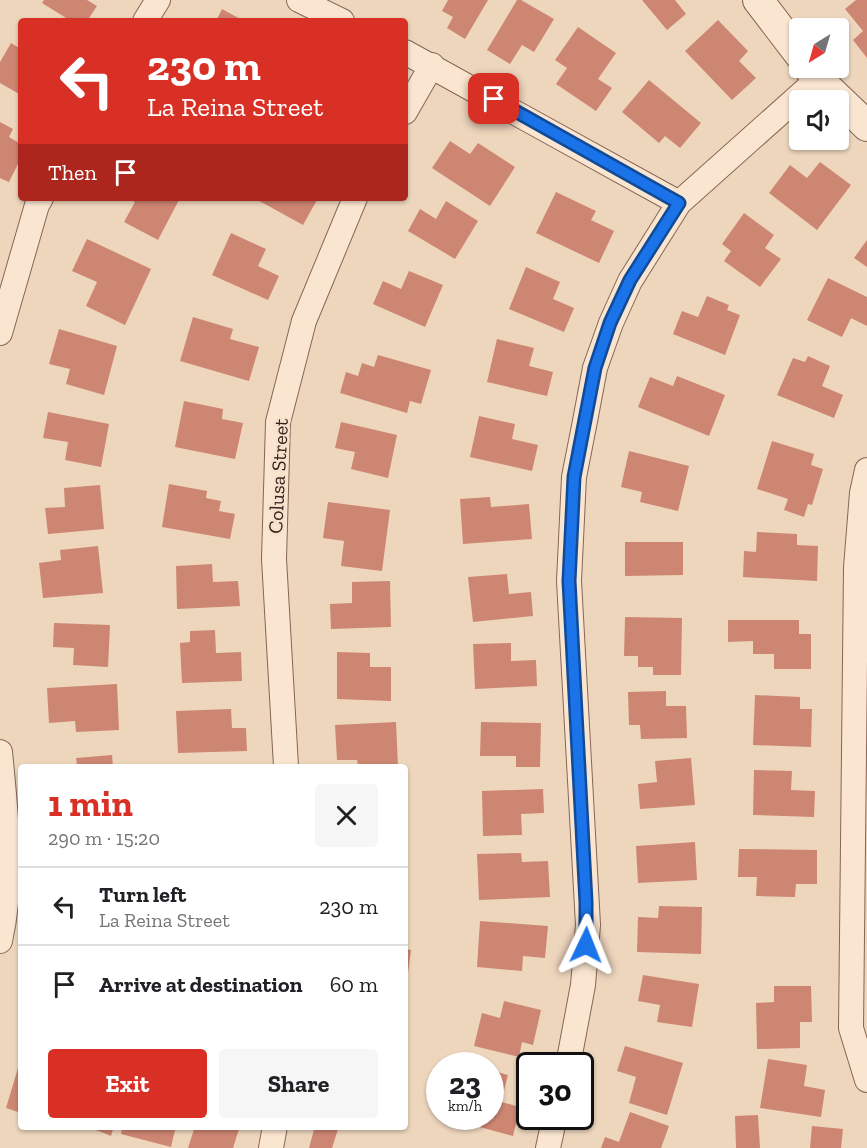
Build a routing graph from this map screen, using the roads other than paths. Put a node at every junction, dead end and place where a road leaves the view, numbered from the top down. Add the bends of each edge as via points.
1 (158, 0) edge
2 (299, 0) edge
3 (758, 0) edge
4 (147, 18) edge
5 (336, 18) edge
6 (789, 41) edge
7 (408, 53) edge
8 (432, 65) junction
9 (809, 78) edge
10 (819, 78) edge
11 (408, 107) edge
12 (867, 126) edge
13 (39, 201) edge
14 (354, 201) edge
15 (679, 203) junction
16 (0, 333) edge
17 (867, 470) edge
18 (0, 752) edge
19 (286, 764) edge
20 (4, 833) edge
21 (0, 941) edge
22 (570, 1052) edge
23 (867, 1080) edge
24 (274, 1130) edge
25 (552, 1130) edge
26 (271, 1148) edge
27 (548, 1148) edge

1 - 4 street
2 - 5 street
3 - 6 street
7 - 8 street
8 - 11 street
8 - 15 street
9 - 15 street
10 - 12 street
13 - 16 street
14 - 19 street, Colusa Street via 303,321 278,422 274,559
15 - 22 street via 630,280 610,323 595,368 574,477 569,581 588,925 583,985
17 - 23 street via 856,568 851,1028
18 - 20 street
20 - 21 street via 4,921
24 - 26 street
25 - 27 street

